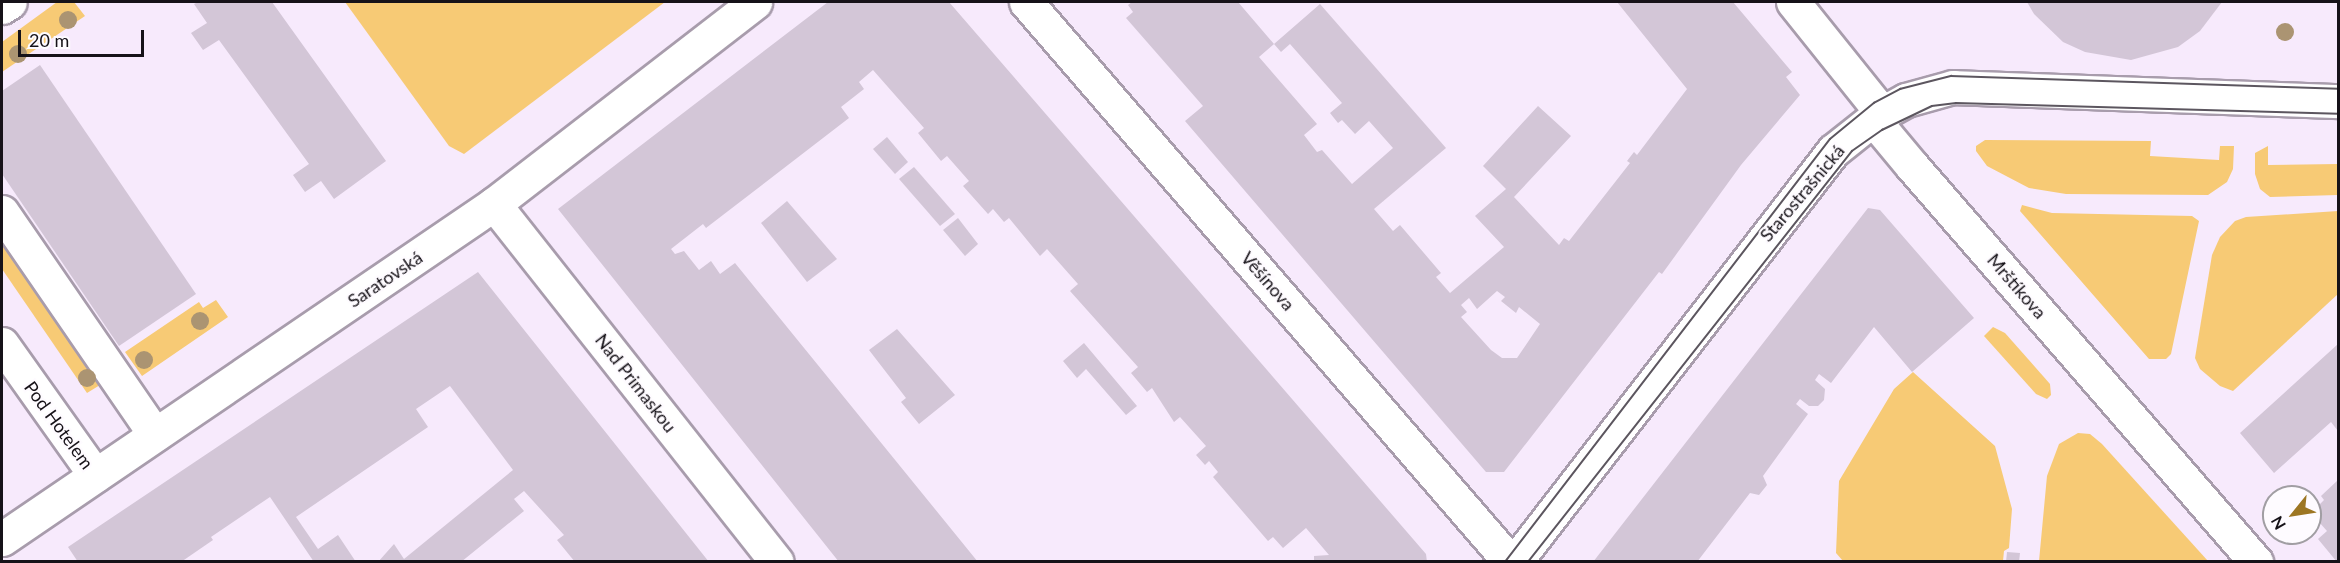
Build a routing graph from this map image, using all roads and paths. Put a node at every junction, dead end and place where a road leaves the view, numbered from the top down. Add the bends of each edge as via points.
1 (10, 2) edge
2 (755, 2) edge
3 (1026, 2) edge
4 (1793, 2) edge
5 (2, 7) edge
6 (2338, 101) edge
7 (1877, 116) junction
8 (494, 204) junction
9 (2, 212) edge
10 (2, 344) edge
11 (155, 435) junction
12 (95, 475) junction
13 (2, 538) edge
14 (777, 561) edge
15 (1510, 561) edge
16 (1515, 561) edge
17 (2256, 561) edge

1 - 5 street
2 - 8 street, Saratovská
3 - 15 street, Věšínova
4 - 7 street, Mrštíkova via 1874,103
6 - 7 street, Starostrašnická via 1953,87 1906,100
7 - 16 street, Starostrašnická via 1833,151
7 - 17 street, Mrštíkova via 1882,130 1912,166
8 - 11 street, Saratovská
8 - 14 street, Nad Primaskou
9 - 11 street
10 - 12 street, Pod Hotelem
11 - 12 street, Saratovská
12 - 13 street, Saratovská

